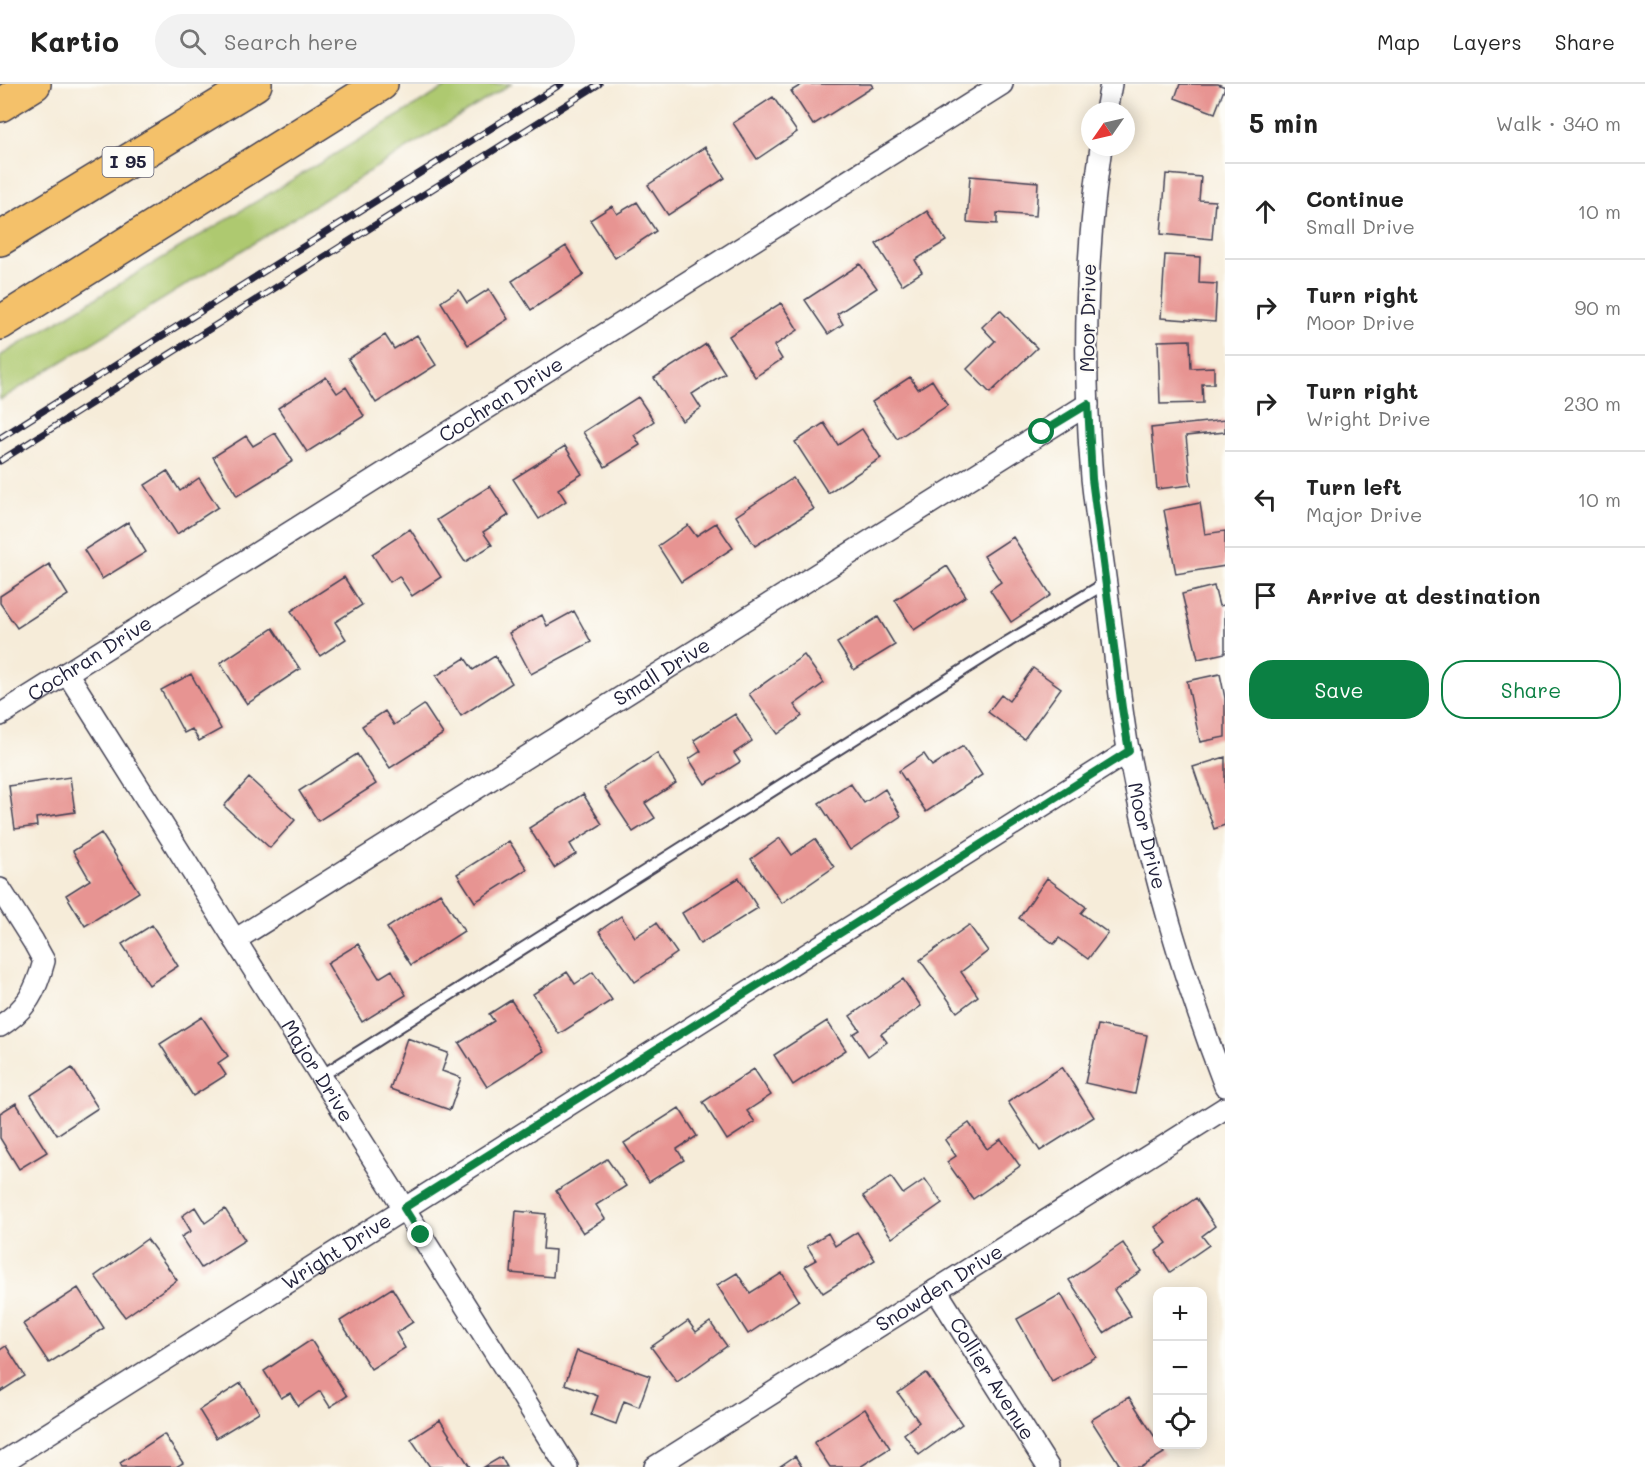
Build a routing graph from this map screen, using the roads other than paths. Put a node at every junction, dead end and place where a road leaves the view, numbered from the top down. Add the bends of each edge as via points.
1 (34, 84) edge
2 (255, 84) edge
3 (381, 84) edge
4 (1002, 84) edge
5 (1111, 84) edge
6 (1108, 102) edge
7 (0, 105) edge
8 (1100, 156) edge
9 (0, 238) edge
10 (0, 323) edge
11 (1088, 404) junction
12 (1106, 583) junction
13 (67, 673) junction
14 (0, 715) edge
15 (1129, 751) junction
16 (0, 889) edge
17 (235, 940) junction
18 (0, 1026) edge
19 (321, 1076) junction
20 (1225, 1086) edge
21 (1225, 1108) edge
22 (404, 1208) junction
23 (936, 1290) junction
24 (0, 1464) edge
25 (567, 1467) edge
26 (655, 1467) edge
27 (1048, 1467) edge

1 - 7 highway
2 - 9 highway, I 95
3 - 10 highway
4 - 13 street, Cochran Drive
5 - 6 street
8 - 11 street, Moor Drive via 1088,274
11 - 12 street, Moor Drive via 1092,479
11 - 17 street, Small Drive
12 - 15 street, Moor Drive
12 - 19 lane
13 - 14 street, Cochran Drive
13 - 17 street, Major Drive
15 - 20 street, Moor Drive via 1173,939
15 - 22 street, Wright Drive
16 - 18 street via 44,961 27,1003
17 - 19 street, Major Drive
19 - 22 street, Major Drive
21 - 23 street, Snowden Drive
22 - 24 street, Wright Drive
22 - 25 street, Major Drive
23 - 26 street, Snowden Drive
23 - 27 street, Collier Avenue

